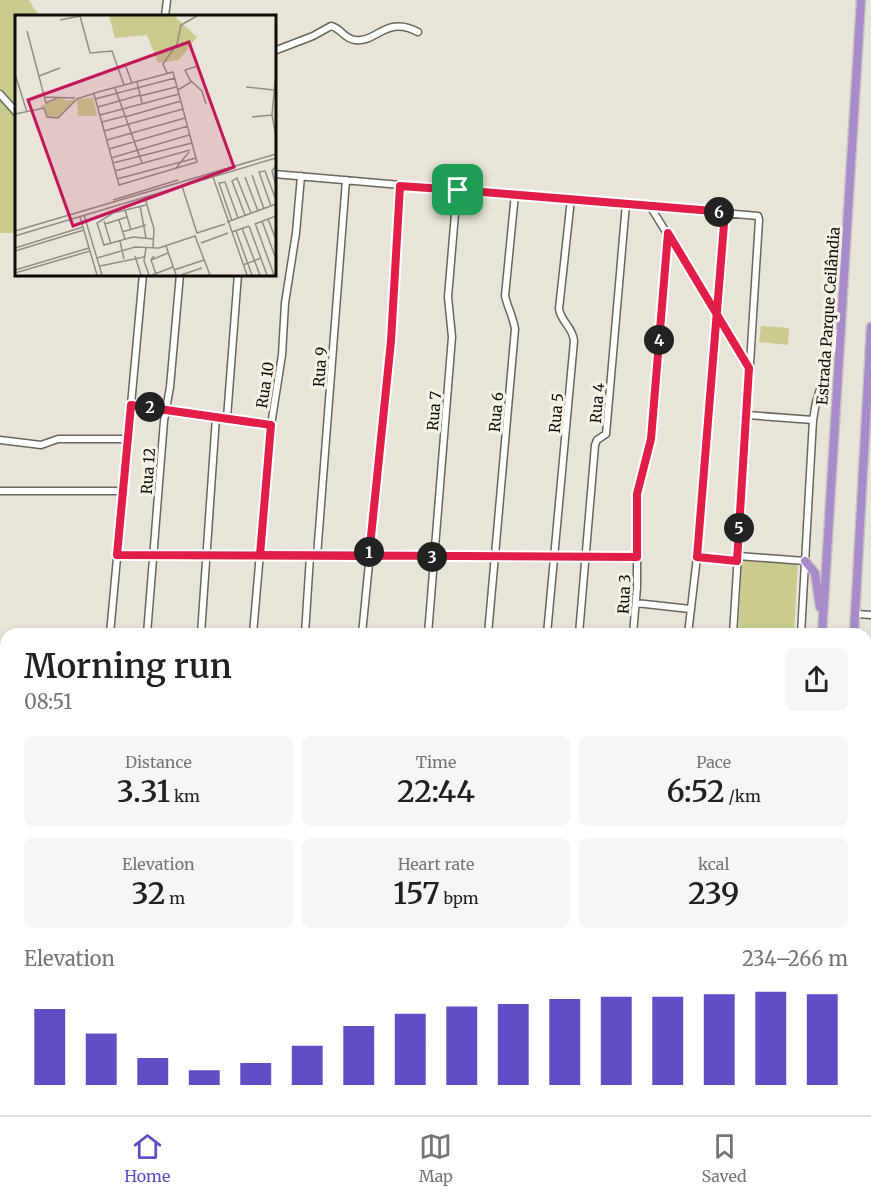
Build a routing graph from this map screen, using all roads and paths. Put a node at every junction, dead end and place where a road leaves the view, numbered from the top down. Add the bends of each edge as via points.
1 (167, 0) edge
2 (861, 0) edge
3 (165, 15) edge
4 (418, 32) dead end
5 (276, 50) edge
6 (0, 94) edge
7 (15, 111) edge
8 (276, 174) edge
9 (301, 176) junction
10 (346, 180) junction
11 (400, 186) junction
12 (458, 190) junction
13 (515, 195) junction
14 (571, 199) junction
15 (626, 204) junction
16 (650, 206) junction
17 (725, 212) junction
18 (668, 233) junction
19 (142, 276) edge
20 (180, 276) edge
21 (238, 276) edge
22 (717, 313) junction
23 (841, 323) junction
24 (871, 327) edge
25 (749, 368) junction
26 (870, 368) edge
27 (869, 401) edge
28 (131, 405) junction
29 (166, 409) junction
30 (747, 415) junction
31 (216, 417) junction
32 (226, 418) junction
33 (813, 420) junction
34 (271, 425) junction
35 (128, 439) junction
36 (0, 440) edge
37 (0, 491) edge
38 (124, 491) junction
39 (117, 555) junction
40 (154, 555) junction
41 (207, 555) junction
42 (260, 555) junction
43 (314, 556) junction
44 (369, 556) junction
45 (554, 556) junction
46 (585, 556) junction
47 (434, 557) junction
48 (495, 557) junction
49 (637, 557) junction
50 (697, 557) junction
51 (737, 559) junction
52 (805, 561) junction
53 (636, 603) junction
54 (690, 609) junction
55 (856, 614) junction
56 (871, 615) edge
57 (111, 628) edge
58 (148, 628) edge
59 (201, 628) edge
60 (254, 628) edge
61 (306, 628) edge
62 (363, 628) edge
63 (428, 628) edge
64 (489, 628) edge
65 (548, 628) edge
66 (579, 628) edge
67 (634, 628) edge
68 (688, 628) edge
69 (733, 628) edge
70 (801, 628) edge
71 (822, 628) edge
72 (822, 628) edge
73 (855, 628) edge

1 - 3 street
2 - 23 highway, Estrada Parque Ceilândia
4 - 5 street via 392,26 354,40 331,26
6 - 7 street
8 - 9 street
9 - 10 street
9 - 34 street, Rua 10
10 - 11 street
10 - 43 street, Rua 9
11 - 12 street
11 - 44 street via 391,341
12 - 13 street
12 - 47 street, Rua 7 via 448,297 452,337
13 - 14 street
13 - 48 street, Rua 6 via 505,296 515,328
14 - 15 street
14 - 45 street, Rua 5 via 559,309 574,341
15 - 16 street
15 - 46 street, Rua 4 via 606,434 595,445
16 - 17 street
16 - 18 street
17 - 22 street
17 - 25 street via 758,216 759,220
18 - 22 street
18 - 49 street, Rua 3 via 651,439 637,494
19 - 28 street
20 - 29 street, Rua 12
21 - 32 street
22 - 25 street
22 - 50 street
23 - 33 street
23 - 71 highway, Estrada Parque Ceilândia
24 - 26 highway
25 - 30 street
26 - 27 highway
27 - 55 highway
28 - 29 street
28 - 35 street
29 - 31 street
29 - 40 street, Rua 12
30 - 33 street
30 - 51 street
31 - 32 street
31 - 41 street
32 - 34 street
33 - 52 street
34 - 42 street, Rua 10
35 - 36 street via 58,439 41,445
35 - 38 street
37 - 38 street
38 - 39 street
39 - 40 street
39 - 57 street
40 - 41 street
40 - 58 street, Rua 12
41 - 42 street
41 - 59 street
42 - 43 street
42 - 60 street, Rua 10
43 - 44 street
43 - 61 street, Rua 9
44 - 47 street
44 - 62 street
45 - 46 street
45 - 48 street
45 - 65 street, Rua 5
46 - 49 street
46 - 66 street, Rua 4
47 - 48 street
47 - 63 street, Rua 7
48 - 64 street, Rua 6
49 - 53 street, Rua 3
50 - 51 street
50 - 54 street
51 - 52 street
51 - 69 street
52 - 70 street
52 - 72 highway via 815,573
53 - 54 street
53 - 67 street, Rua 3
54 - 68 street
55 - 56 street
55 - 73 highway

